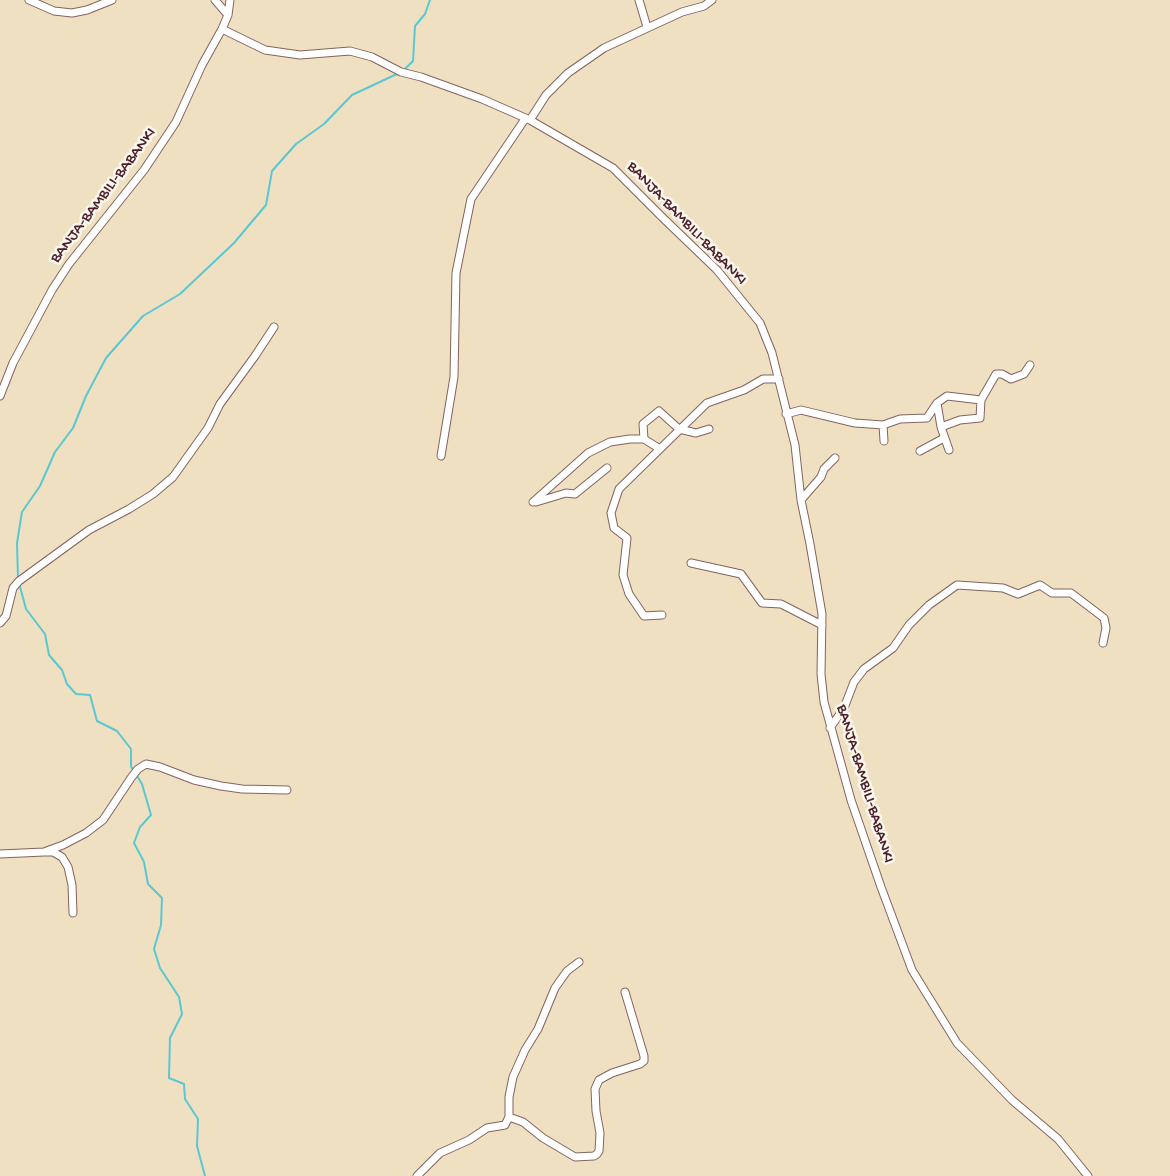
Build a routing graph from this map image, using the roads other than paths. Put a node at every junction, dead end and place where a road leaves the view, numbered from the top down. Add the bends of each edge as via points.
1 (30, 0) edge
2 (112, 0) edge
3 (215, 0) edge
4 (230, 0) edge
5 (639, 0) edge
6 (712, 0) edge
7 (39, 2) edge
8 (228, 15) junction
9 (647, 28) junction
10 (222, 29) junction
11 (528, 120) junction
12 (274, 327) dead end
13 (1030, 364) dead end
14 (779, 379) junction
15 (0, 396) edge
16 (981, 400) junction
17 (937, 403) junction
18 (786, 414) junction
19 (883, 425) junction
20 (940, 427) junction
21 (679, 429) junction
22 (709, 429) dead end
23 (944, 438) junction
24 (644, 439) junction
25 (884, 441) dead end
26 (660, 449) junction
27 (949, 450) dead end
28 (920, 451) dead end
29 (441, 456) dead end
30 (835, 458) dead end
31 (607, 468) dead end
32 (801, 500) junction
33 (691, 563) dead end
34 (662, 616) dead end
35 (0, 623) edge
36 (822, 625) junction
37 (1103, 643) dead end
38 (830, 728) junction
39 (287, 790) dead end
40 (44, 852) junction
41 (0, 854) edge
42 (73, 913) dead end
43 (579, 962) dead end
44 (625, 992) dead end
45 (509, 1116) junction
46 (417, 1176) edge
47 (1088, 1176) edge

1 - 7 street
2 - 7 street via 72,13 54,10
3 - 8 street
4 - 8 street
5 - 9 street
6 - 9 street
8 - 10 street
9 - 11 street via 604,48 568,74 546,95
10 - 11 street, BANJA-BAMBILI-BABANKI via 265,50 300,55 350,50 401,72 482,99
10 - 15 street, BANJA-BAMBILI-BABANKI via 176,122 144,170 52,290 17,354
11 - 14 street, BANJA-BAMBILI-BABANKI via 613,168 717,270 760,323
11 - 29 street via 493,164 472,199 456,273 454,377
12 - 35 street via 173,476 153,494 89,530 19,581 13,588 6,616
13 - 16 street via 1024,374 1011,379 996,374
14 - 18 street, BANJA-BAMBILI-BABANKI
14 - 21 street via 763,379 744,390 707,403
16 - 17 street via 947,396
16 - 20 street via 980,418
17 - 19 street via 927,418 900,419
17 - 20 street
18 - 19 street via 801,410 855,423
18 - 32 street, BANJA-BAMBILI-BABANKI via 796,445
19 - 25 street
20 - 23 street
21 - 22 street via 696,433
21 - 24 street via 659,411 643,424
21 - 26 street
23 - 27 street
23 - 28 street
24 - 26 street
24 - 31 street via 610,442 588,453 534,502 566,493 575,494
26 - 34 street via 619,489 611,513 614,528 627,538 623,575 629,594 644,616
30 - 32 street
32 - 36 street, BANJA-BAMBILI-BABANKI
33 - 36 street via 741,574 762,603 781,604
36 - 38 street, BANJA-BAMBILI-BABANKI via 821,674
37 - 38 street via 1104,618 1071,593 1052,592 1040,585 1018,594 1003,588 957,585 929,604 893,648 864,669
38 - 47 street, BANJA-BAMBILI-BABANKI via 851,800 912,970 957,1043 1012,1100 1058,1139
39 - 40 street via 221,786 146,764 131,778 103,820 86,833
40 - 41 street
40 - 42 street via 62,857 68,867
43 - 45 street via 566,971 555,988 538,1030 524,1050 513,1078
44 - 45 street via 644,1061 599,1080 595,1089 600,1133 597,1154 575,1157
45 - 46 street via 505,1125 487,1128 440,1153

